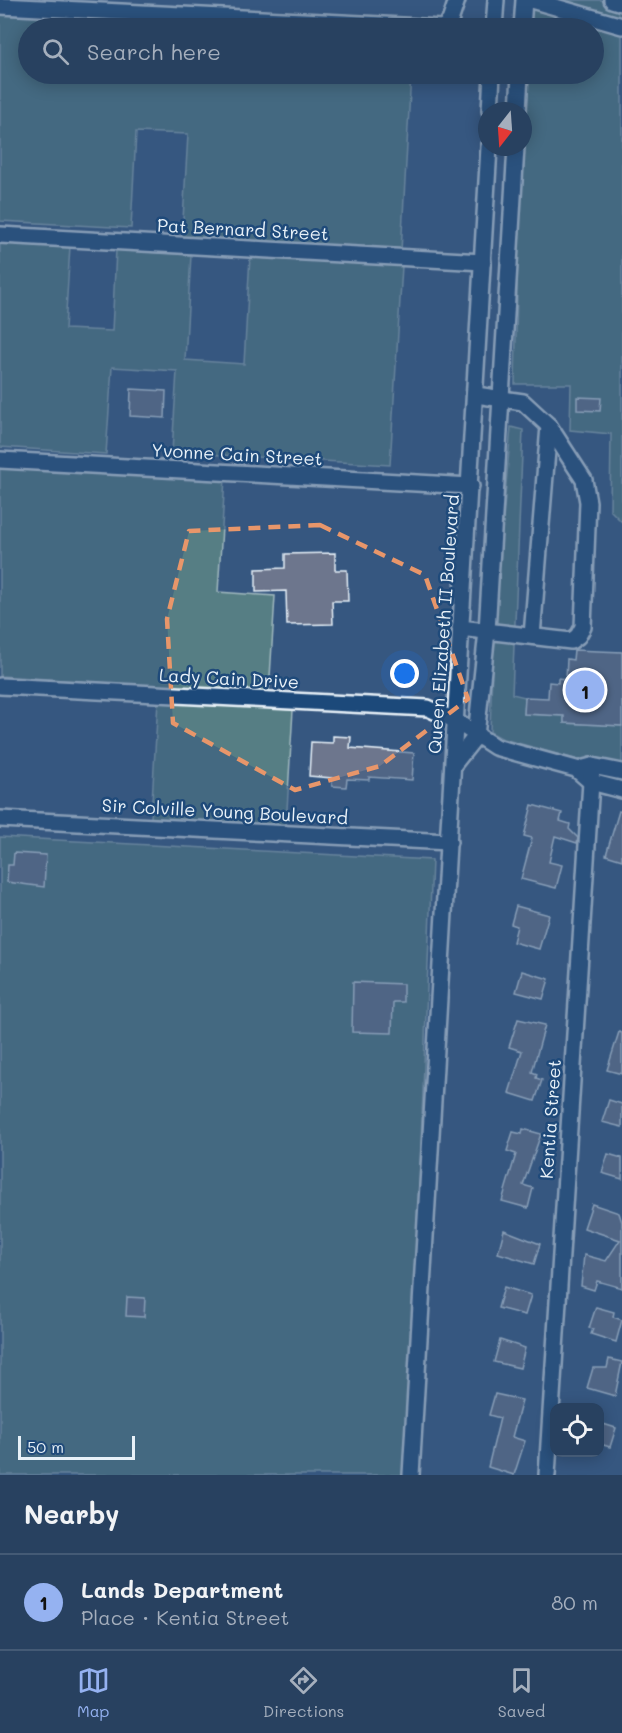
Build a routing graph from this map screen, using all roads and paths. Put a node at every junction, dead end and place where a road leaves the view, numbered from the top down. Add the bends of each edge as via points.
1 (458, 0) edge
2 (496, 0) edge
3 (524, 0) edge
4 (531, 0) edge
5 (612, 0) edge
6 (622, 3) edge
7 (0, 6) edge
8 (242, 18) edge
9 (451, 18) edge
10 (495, 18) edge
11 (523, 18) edge
12 (594, 18) edge
13 (604, 21) edge
14 (622, 26) edge
15 (491, 84) edge
16 (519, 84) edge
17 (490, 102) edge
18 (518, 102) edge
19 (489, 156) edge
20 (515, 156) edge
21 (0, 235) edge
22 (483, 262) junction
23 (476, 395) junction
24 (502, 398) junction
25 (549, 426) junction
26 (0, 460) edge
27 (471, 486) junction
28 (460, 628) junction
29 (487, 631) junction
30 (532, 636) junction
31 (0, 686) edge
32 (454, 720) junction
33 (476, 736) junction
34 (453, 765) junction
35 (592, 766) junction
36 (576, 769) junction
37 (622, 772) edge
38 (591, 782) junction
39 (622, 790) edge
40 (0, 819) edge
41 (449, 842) junction
42 (411, 1475) edge
43 (547, 1475) edge

1 - 9 street
2 - 10 street
3 - 11 street
4 - 12 street
5 - 6 street
7 - 8 street
13 - 14 street
15 - 17 street
16 - 18 street
19 - 22 street, Queen Elizabeth II Boulevard
20 - 24 street
21 - 22 street, Pat Bernard Street
22 - 23 street, Queen Elizabeth II Boulevard
23 - 24 street
23 - 27 street, Queen Elizabeth II Boulevard
24 - 25 street via 523,402
24 - 29 street
25 - 30 street
25 - 30 street via 584,480 588,502 582,627 571,641
26 - 27 street, Yvonne Cain Street
27 - 28 street, Queen Elizabeth II Boulevard
28 - 29 street
28 - 32 street, Queen Elizabeth II Boulevard
29 - 30 street
29 - 33 street
31 - 32 street, Lady Cain Drive via 428,708
32 - 33 street, Lady Cain Drive
32 - 34 street, Queen Elizabeth II Boulevard
33 - 34 street, Queen Elizabeth II Boulevard
33 - 36 street, Lady Cain Drive via 495,747
34 - 41 street
35 - 36 street
35 - 37 street
35 - 38 street, Kentia Street
36 - 38 street
38 - 39 street
38 - 43 street, Kentia Street
40 - 41 street, Sir Colville Young Boulevard
41 - 42 street

